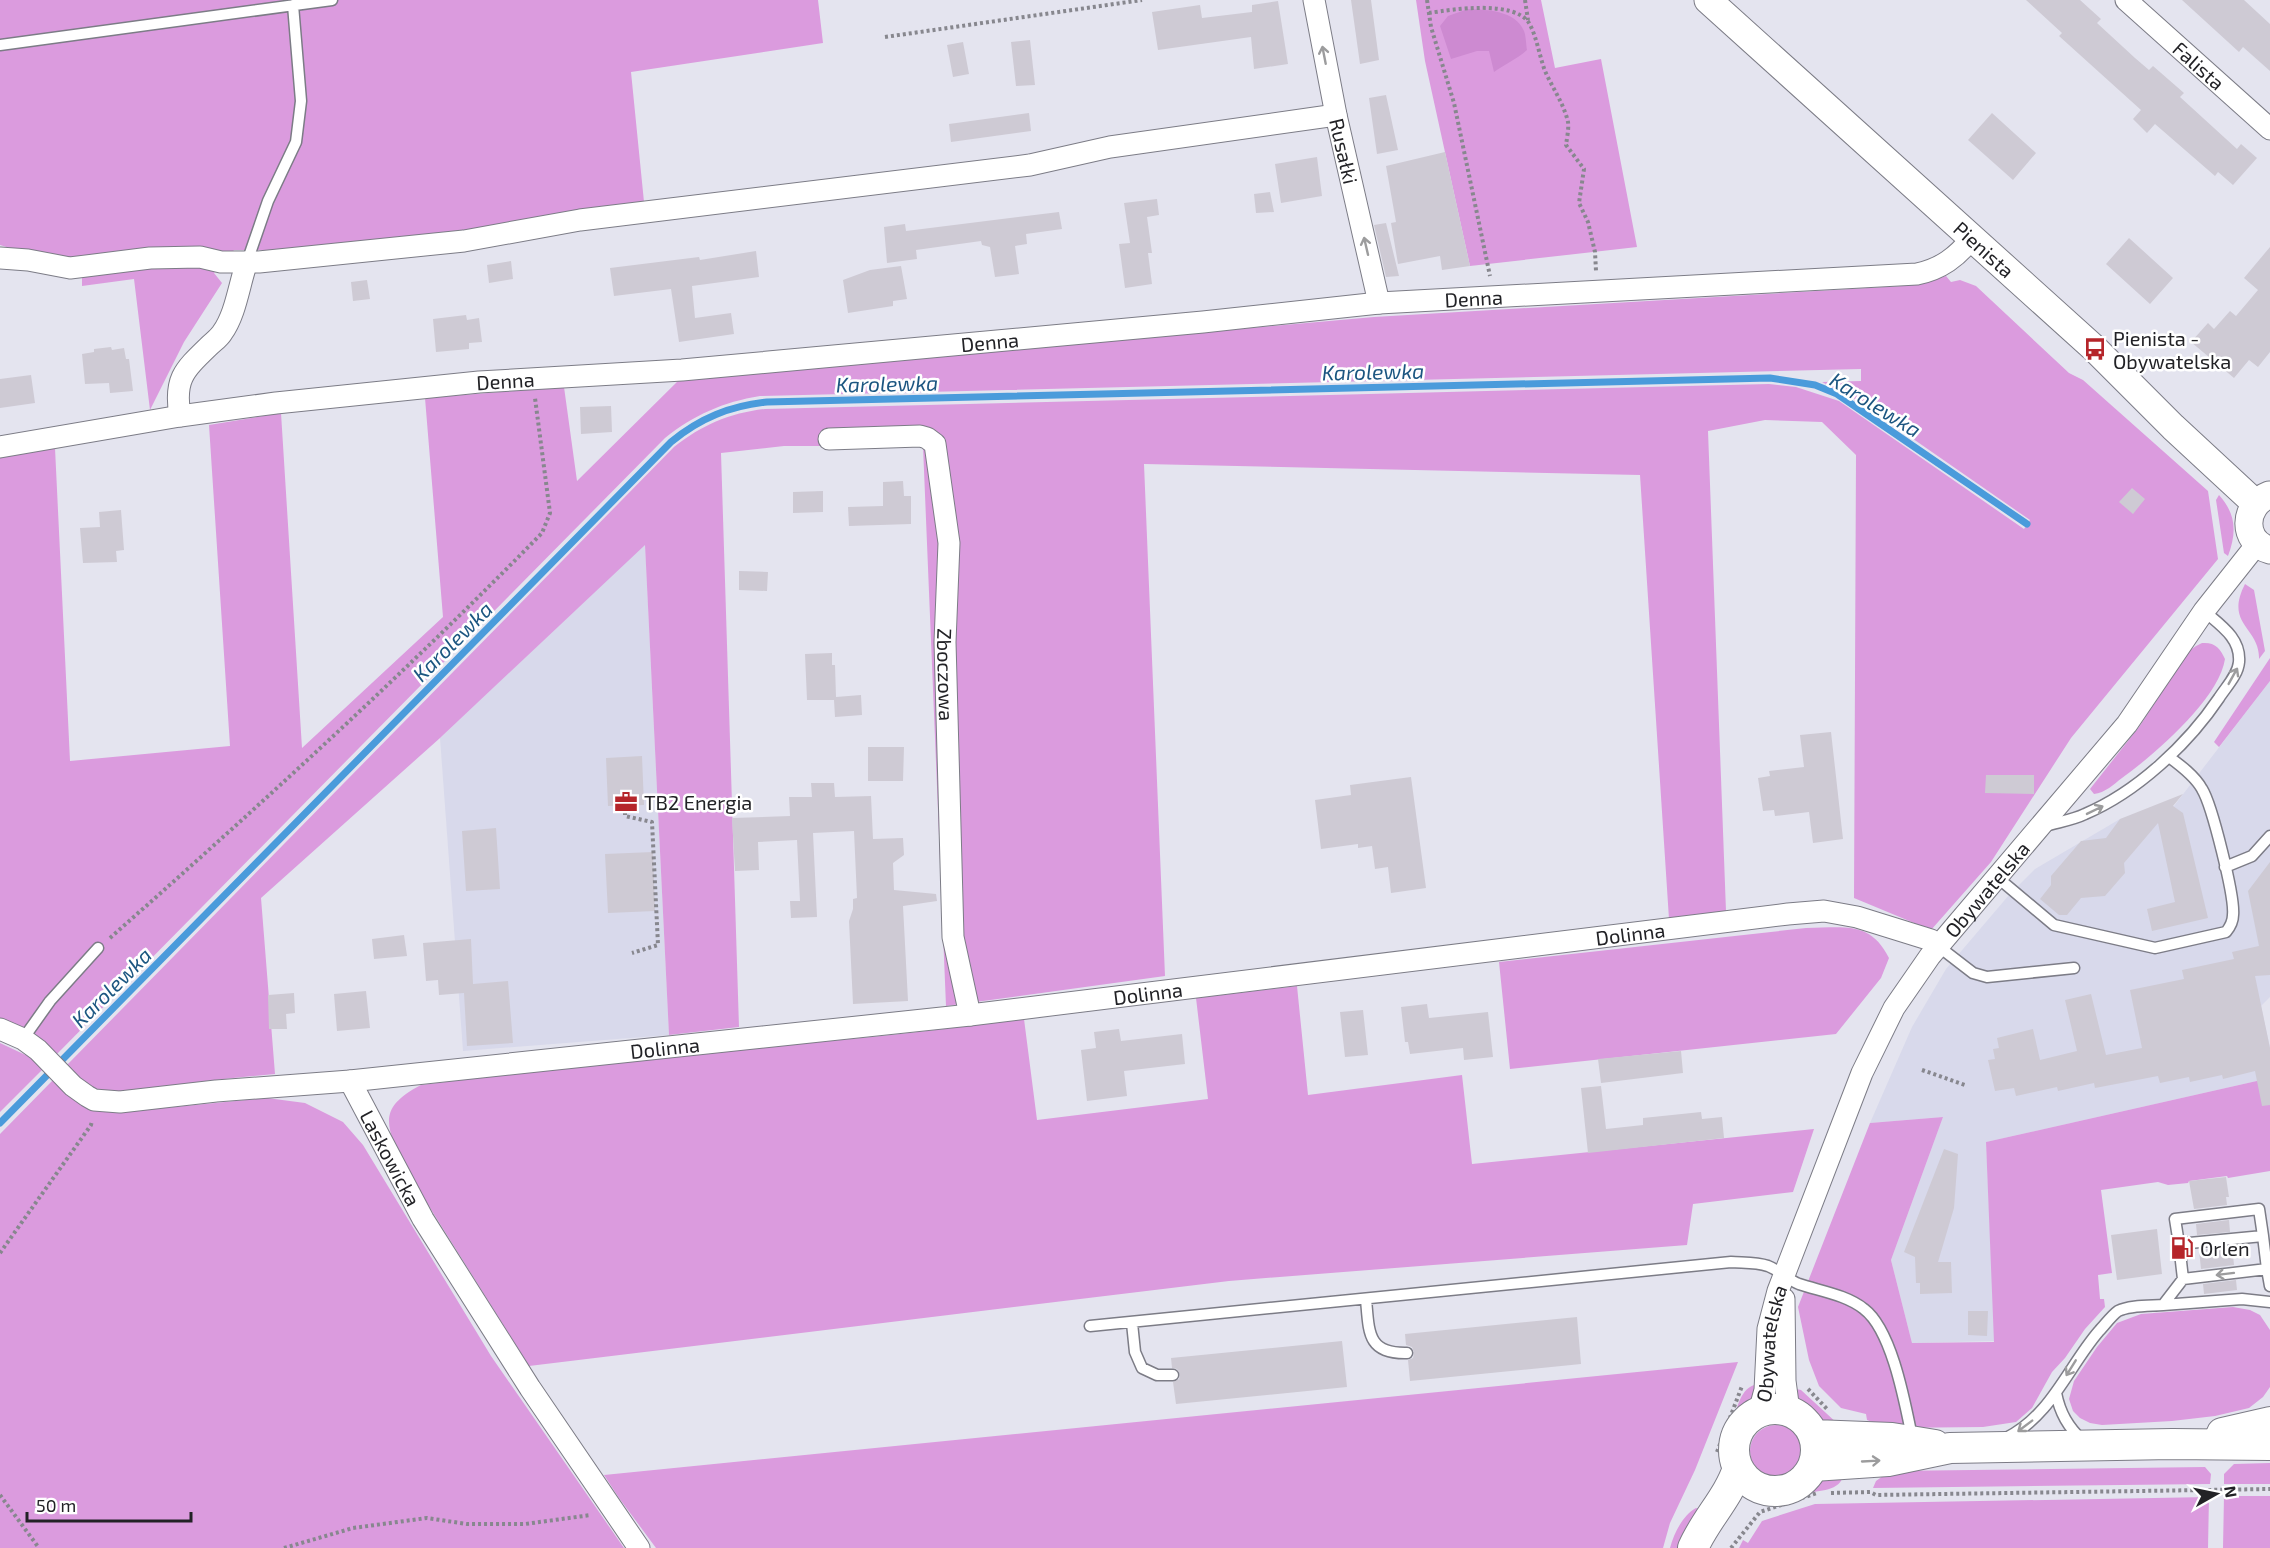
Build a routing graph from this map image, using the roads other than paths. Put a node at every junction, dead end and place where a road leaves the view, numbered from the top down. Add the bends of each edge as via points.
1 (332, 0) edge
2 (1314, 0) edge
3 (1708, 0) edge
4 (2126, 0) edge
5 (293, 5) junction
6 (0, 45) edge
7 (1336, 115) junction
8 (2270, 129) edge
9 (1972, 238) junction
10 (0, 258) edge
11 (247, 262) junction
12 (1379, 303) junction
13 (180, 416) junction
14 (829, 439) dead end
15 (0, 447) edge
16 (2263, 498) edge
17 (2264, 547) edge
18 (2204, 611) junction
19 (2169, 757) junction
20 (2039, 828) junction
21 (2270, 837) edge
22 (2225, 867) junction
23 (1998, 878) junction
24 (1938, 946) junction
25 (98, 948) road end
26 (2074, 968) dead end
27 (970, 1015) junction
28 (0, 1029) edge
29 (31, 1044) junction
30 (350, 1081) junction
31 (2262, 1236) junction
32 (2179, 1244) junction
33 (2267, 1269) junction
34 (1785, 1275) junction
35 (2183, 1279) junction
36 (2270, 1286) edge
37 (1366, 1299) junction
38 (2270, 1302) edge
39 (2163, 1305) junction
40 (1132, 1323) junction
41 (1090, 1326) dead end
42 (1407, 1353) dead end
43 (1173, 1375) dead end
44 (2056, 1393) junction
45 (1789, 1411) junction
46 (1758, 1412) junction
47 (1823, 1425) junction
48 (2264, 1429) edge
49 (1912, 1440) junction
50 (2088, 1446) junction
51 (1950, 1448) junction
52 (1985, 1448) junction
53 (1727, 1461) junction
54 (1813, 1466) junction
55 (1761, 1488) junction
56 (639, 1548) edge
57 (1693, 1548) edge
58 (1711, 1548) edge

1 - 5 lane
7 -> 2 street, Rusałki
3 - 9 street, Pienista
4 - 8 street, Falista
5 - 6 lane
5 - 11 lane via 301,101 297,142 268,201
7 - 11 street via 1110,147 1030,165 580,220 464,240
12 -> 7 street, Rusałki
9 - 12 street, Denna via 1951,260 1917,274
9 - 16 street, Pienista via 2095,350 2173,428
10 - 11 street via 70,268 150,258 200,257
11 - 13 street via 223,333 196,358 180,380
12 - 13 street, Denna via 682,370 375,392
13 - 15 street, Denna
14 - 27 street, Zboczowa via 920,436 935,444 949,543 945,642 954,937
16 - 17 street via 2251,510 2249,528
17 - 18 street, Obywatelska
19 -> 18 lane via 2237,672 2238,649 2234,639
18 - 20 street, Obywatelska via 2127,724
20 -> 19 lane via 2105,805
19 - 22 lane via 2201,787 2207,798
20 - 23 street, Obywatelska
21 - 22 lane via 2252,856
22 - 23 lane via 2234,913 2226,932 2155,948 2054,925
23 - 24 street, Obywatelska
24 - 26 lane via 1973,973 1987,977
24 - 27 street, Dolinna via 1931,940 1857,917 1815,912
24 - 34 street, Obywatelska via 1894,1008 1862,1073
25 - 29 lane via 50,1001
27 - 30 street, Dolinna
28 - 29 street
29 - 30 street via 73,1086 94,1100 120,1102
30 - 56 street, Laskowicka via 423,1219 530,1388
31 - 32 lane
31 - 32 lane via 2259,1209 2175,1219
31 - 33 lane
32 - 35 lane
33 -> 35 lane
33 - 36 lane
34 - 37 lane via 1768,1266 1731,1262
34 - 45 street, Obywatelska via 1785,1380
34 - 46 street, Obywatelska via 1768,1329 1765,1390
34 - 49 lane via 1794,1282 1851,1301 1876,1322 1891,1352
35 - 39 lane
37 - 40 lane
37 - 42 lane via 1369,1329 1377,1346 1385,1351
38 - 39 lane via 2242,1299
39 -> 44 lane via 2115,1313 2082,1351
40 - 41 lane
40 - 43 lane via 1135,1352 1142,1368 1157,1375
44 - 50 lane via 2064,1418
44 -> 52 lane via 2021,1430
45 - 46 main road via 1773,1408
45 - 47 main road via 1806,1422
46 - 53 main road via 1736,1436 1734,1455
47 - 49 main road
47 - 54 main road
48 - 50 main road via 2172,1444
49 - 51 main road
50 - 52 main road
51 - 52 main road
54 -> 51 main road via 1888,1461
53 - 55 main road via 1751,1484
53 - 57 main road via 1730,1488
54 - 55 main road via 1802,1481 1790,1488
55 - 58 main road

